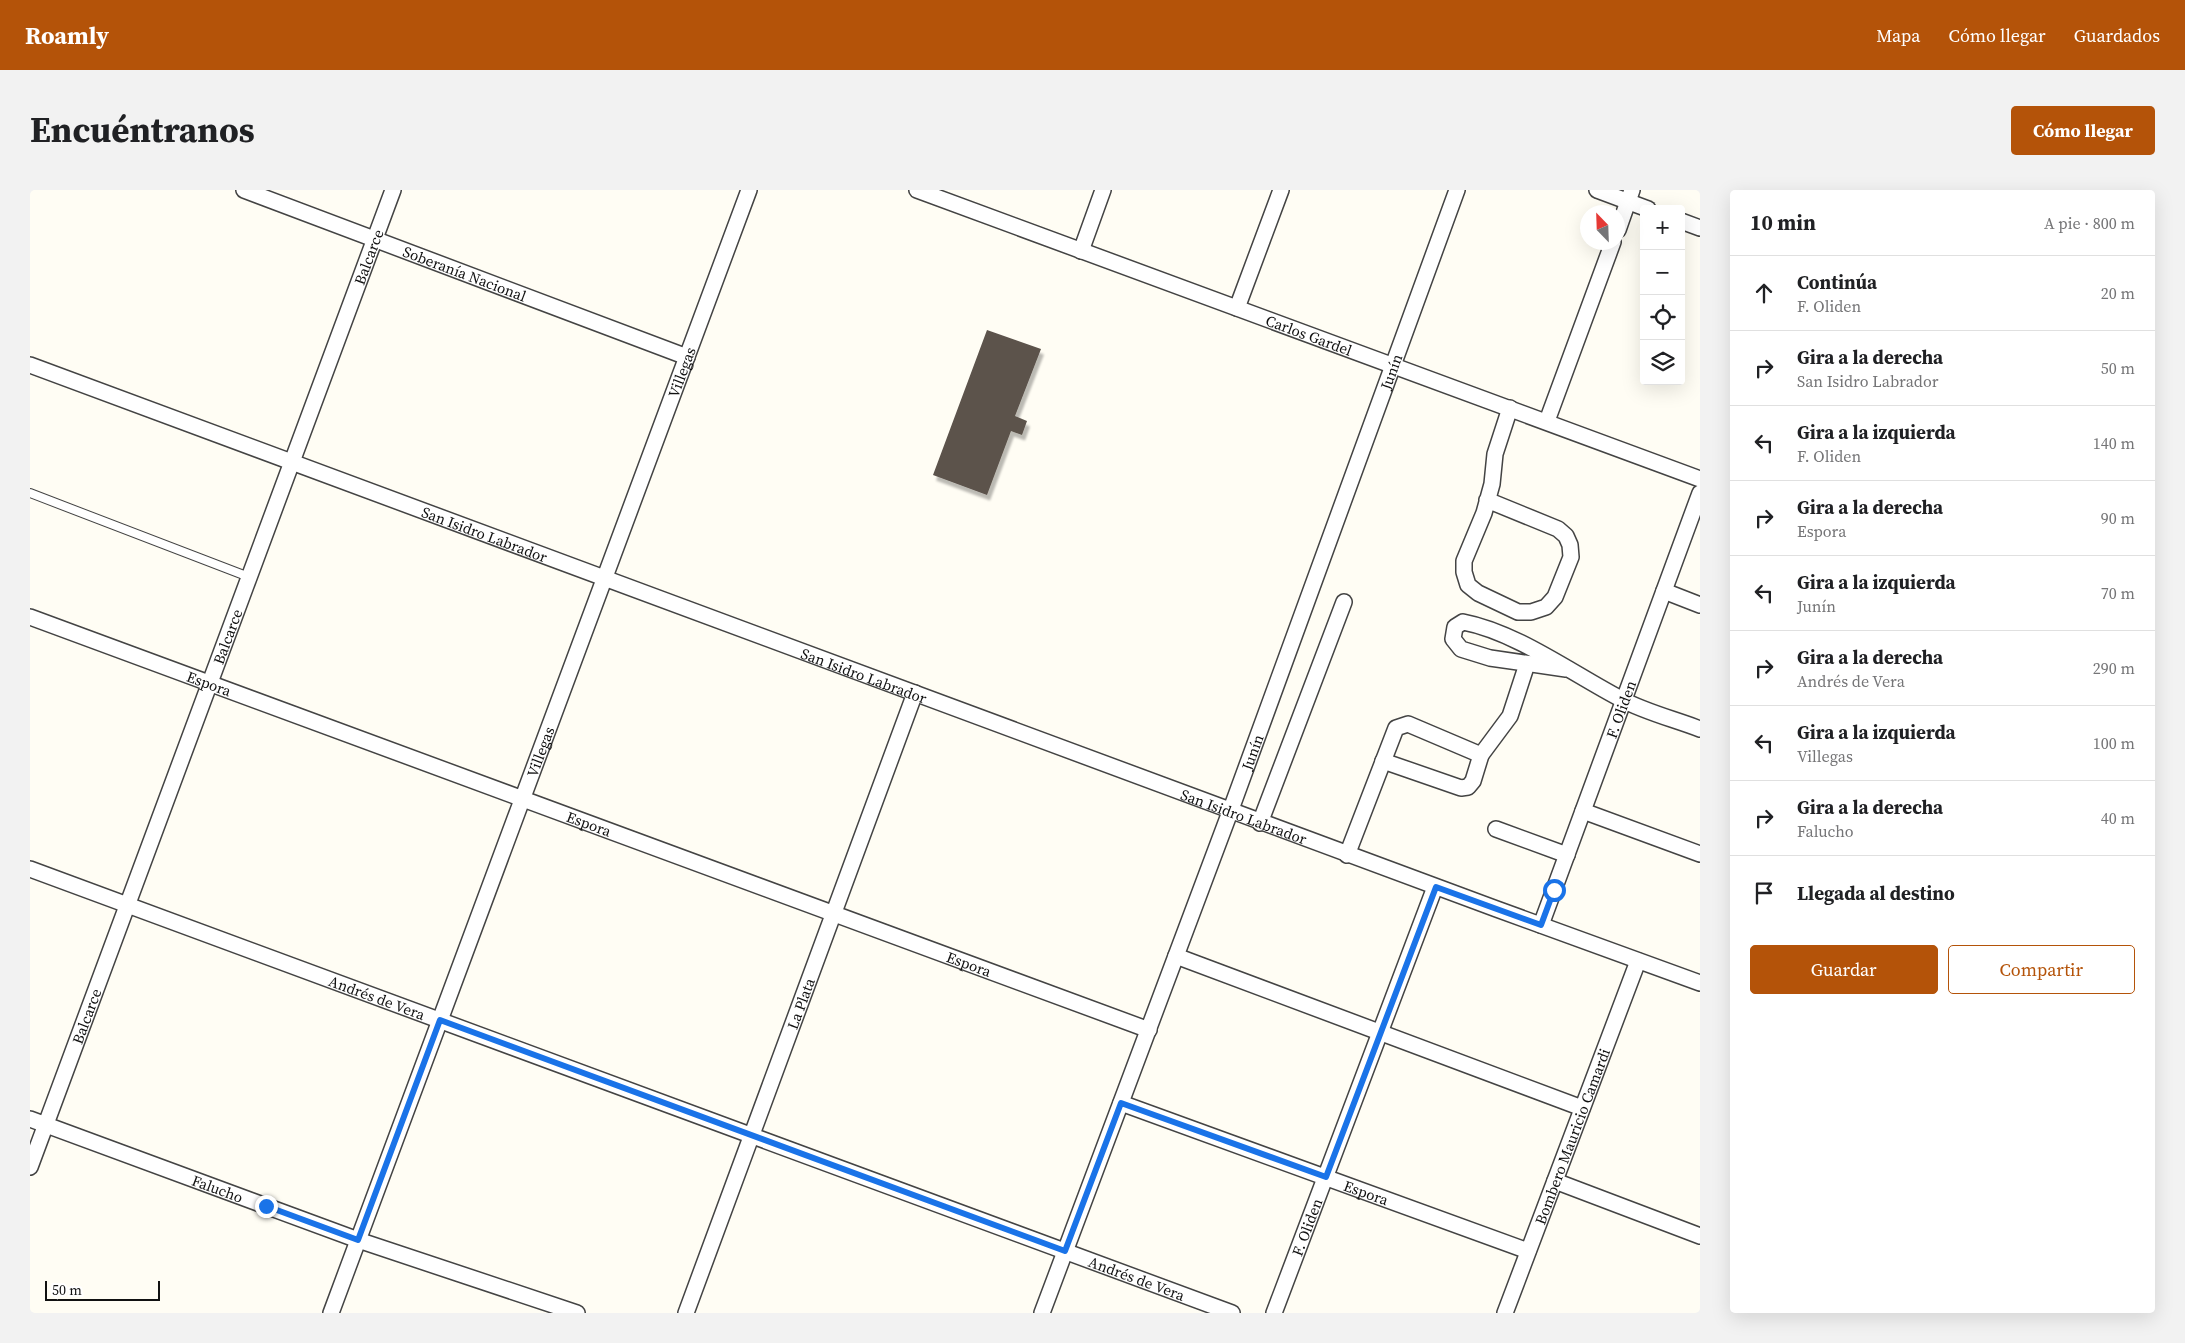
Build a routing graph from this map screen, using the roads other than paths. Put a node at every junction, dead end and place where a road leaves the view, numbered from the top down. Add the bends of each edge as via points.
1 (244, 190) edge
2 (393, 190) edge
3 (749, 190) edge
4 (1103, 190) edge
5 (1280, 190) edge
6 (1457, 190) edge
7 (1597, 190) edge
8 (920, 191) edge
9 (1630, 196) edge
10 (1642, 205) edge
11 (1625, 210) edge
12 (1685, 222) edge
13 (1700, 228) edge
14 (374, 239) junction
15 (1610, 250) edge
16 (1080, 251) junction
17 (1237, 308) junction
18 (687, 357) junction
19 (30, 365) edge
20 (1393, 365) junction
21 (1510, 408) junction
22 (1547, 422) junction
23 (292, 462) junction
24 (1700, 479) edge
25 (30, 493) edge
26 (1700, 493) edge
27 (1487, 500) junction
28 (249, 577) junction
29 (604, 578) junction
30 (1664, 591) junction
31 (1344, 602) dead end
32 (1700, 604) edge
33 (30, 617) edge
34 (1527, 664) junction
35 (1566, 669) junction
36 (210, 683) junction
37 (914, 693) junction
38 (1624, 701) junction
39 (1700, 729) edge
40 (1481, 755) junction
41 (1383, 761) junction
42 (522, 798) junction
43 (1583, 811) junction
44 (1230, 812) junction
45 (1260, 823) junction
46 (1496, 829) dead end
47 (1700, 854) edge
48 (1347, 855) junction
49 (1567, 855) junction
50 (30, 868) edge
51 (1436, 887) junction
52 (127, 904) junction
53 (833, 913) junction
54 (1541, 925) junction
55 (1176, 956) junction
56 (1638, 960) junction
57 (1700, 983) edge
58 (440, 1020) junction
59 (1149, 1030) junction
60 (1380, 1033) junction
61 (1121, 1103) junction
62 (1582, 1108) junction
63 (30, 1119) edge
64 (46, 1125) junction
65 (752, 1136) junction
66 (30, 1167) edge
67 (1326, 1177) junction
68 (1555, 1181) junction
69 (1700, 1236) edge
70 (358, 1240) junction
71 (1065, 1251) junction
72 (1528, 1251) junction
73 (331, 1313) edge
74 (577, 1313) edge
75 (686, 1313) edge
76 (1042, 1313) edge
77 (1232, 1313) edge
78 (1274, 1313) edge
79 (1505, 1313) edge

1 - 14 street, Soberanía Nacional
2 - 14 street, Balcarce
3 - 18 street, Villegas
4 - 16 street
5 - 17 street
6 - 20 street, Junín
7 - 9 street
8 - 16 street, Carlos Gardel
9 - 10 street
9 - 11 street
12 - 13 street
14 - 18 street, Soberanía Nacional
14 - 23 street, Balcarce
15 - 22 street
16 - 17 street, Carlos Gardel
17 - 20 street, Carlos Gardel
18 - 29 street, Villegas
19 - 23 street, San Isidro Labrador
20 - 21 street, Carlos Gardel
20 - 44 street, Junín
21 - 22 street, Carlos Gardel
21 - 27 street via 1495,454
22 - 24 street, Carlos Gardel
23 - 28 street, Balcarce
23 - 29 street, San Isidro Labrador
25 - 28 lane
26 - 30 street, F. Oliden
27 - 27 street via 1464,561 1468,585 1518,612 1546,608 1555,597 1571,557 1566,536 1558,529
28 - 36 street, Balcarce
29 - 37 street, San Isidro Labrador
29 - 42 street, Villegas
30 - 32 street
30 - 38 street, F. Oliden
31 - 45 street
33 - 36 street, Espora
34 - 35 street
34 - 35 street via 1461,649 1453,639 1455,627 1462,622 1479,625
34 - 40 street via 1510,716
35 - 38 street
36 - 42 street, Espora
36 - 52 street, Balcarce
37 - 44 street, San Isidro Labrador
37 - 53 street, La Plata
38 - 39 street
38 - 43 street, F. Oliden
40 - 41 street via 1473,781 1468,787 1461,788
40 - 41 street via 1408,724 1396,728
41 - 48 street
42 - 53 street, Espora
42 - 58 street, Villegas
43 - 47 street
43 - 49 street, F. Oliden
44 - 45 street, San Isidro Labrador
44 - 55 street, Junín
45 - 48 street, San Isidro Labrador
46 - 49 street
48 - 51 street, San Isidro Labrador
49 - 54 street, F. Oliden
50 - 52 street, Andrés de Vera
51 - 54 street, San Isidro Labrador
51 - 60 street, F. Oliden
52 - 58 street, Andrés de Vera
52 - 64 street, Balcarce
53 - 59 street, Espora
53 - 65 street, La Plata
54 - 56 street, San Isidro Labrador
55 - 59 street, Junín
55 - 60 street
56 - 57 street, San Isidro Labrador
56 - 62 street, Bombero Mauricio Camardi
58 - 65 street, Andrés de Vera
58 - 70 street, Villegas
59 - 61 street, Junín
60 - 62 street
60 - 67 street, F. Oliden
61 - 67 street, Espora
61 - 71 street, Junín
62 - 68 street, Bombero Mauricio Camardi
63 - 64 street, Falucho
64 - 66 street, Balcarce
64 - 70 street, Falucho
65 - 71 street, Andrés de Vera
65 - 75 street, La Plata
67 - 72 street, Espora
67 - 78 street, F. Oliden
68 - 69 street
68 - 72 street, Bombero Mauricio Camardi
70 - 73 street, Villegas
70 - 74 street, Falucho
71 - 76 street, Junín
71 - 77 street, Andrés de Vera
72 - 79 street, Bombero Mauricio Camardi

